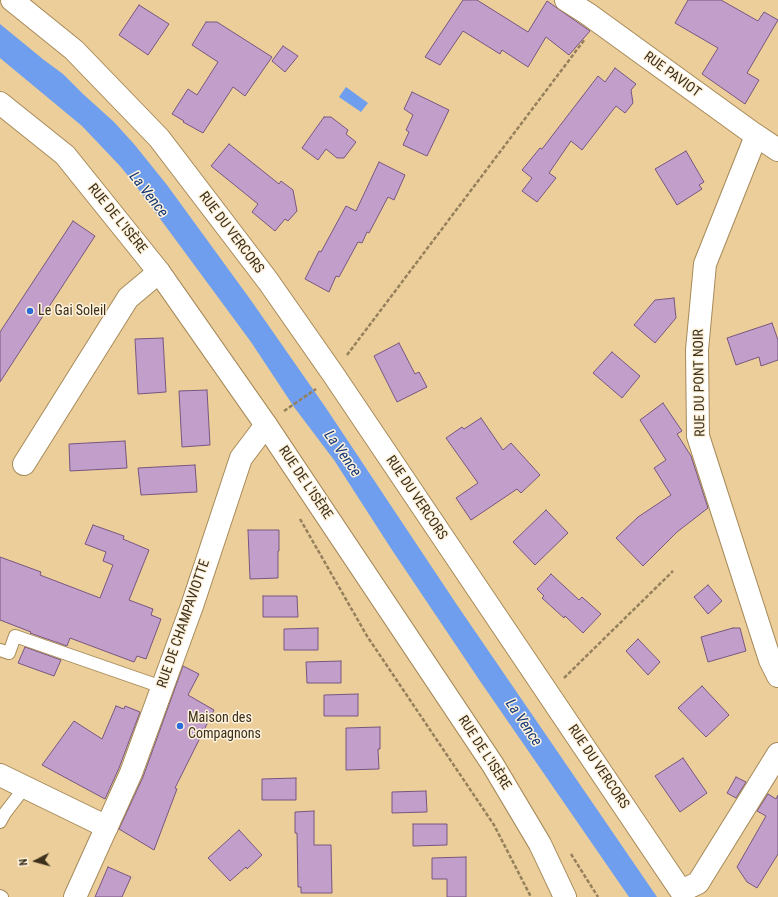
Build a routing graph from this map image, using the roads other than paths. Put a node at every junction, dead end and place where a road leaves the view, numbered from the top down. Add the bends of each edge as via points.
1 (12, 0) edge
2 (566, 0) edge
3 (0, 103) edge
4 (756, 136) junction
5 (778, 150) edge
6 (159, 272) junction
7 (266, 425) junction
8 (24, 464) dead end
9 (0, 650) edge
10 (778, 676) edge
11 (162, 688) junction
12 (778, 754) edge
13 (0, 775) edge
14 (25, 787) junction
15 (0, 822) edge
16 (107, 827) junction
17 (75, 897) edge
18 (565, 897) edge

1 - 12 street, RUE DU VERCORS via 74,50 159,138 268,282 330,377 682,891 698,883
2 - 4 street, RUE PAVIOT
3 - 6 street, RUE DE L'ISÈRE via 65,155
4 - 5 street, RUE PAVIOT
4 - 10 street, RUE DU PONT NOIR via 705,264 697,350 698,436 770,660
6 - 7 street, RUE DE L'ISÈRE
6 - 8 street via 128,298
7 - 11 street, RUE DE CHAMPAVIOTTE via 241,458
7 - 18 street, RUE DE L'ISÈRE via 493,765 540,844
9 - 11 lane via 9,653 15,636
11 - 16 street, RUE DE CHAMPAVIOTTE via 131,773
13 - 14 street
14 - 15 lane
14 - 16 street
16 - 17 street, RUE DE CHAMPAVIOTTE

